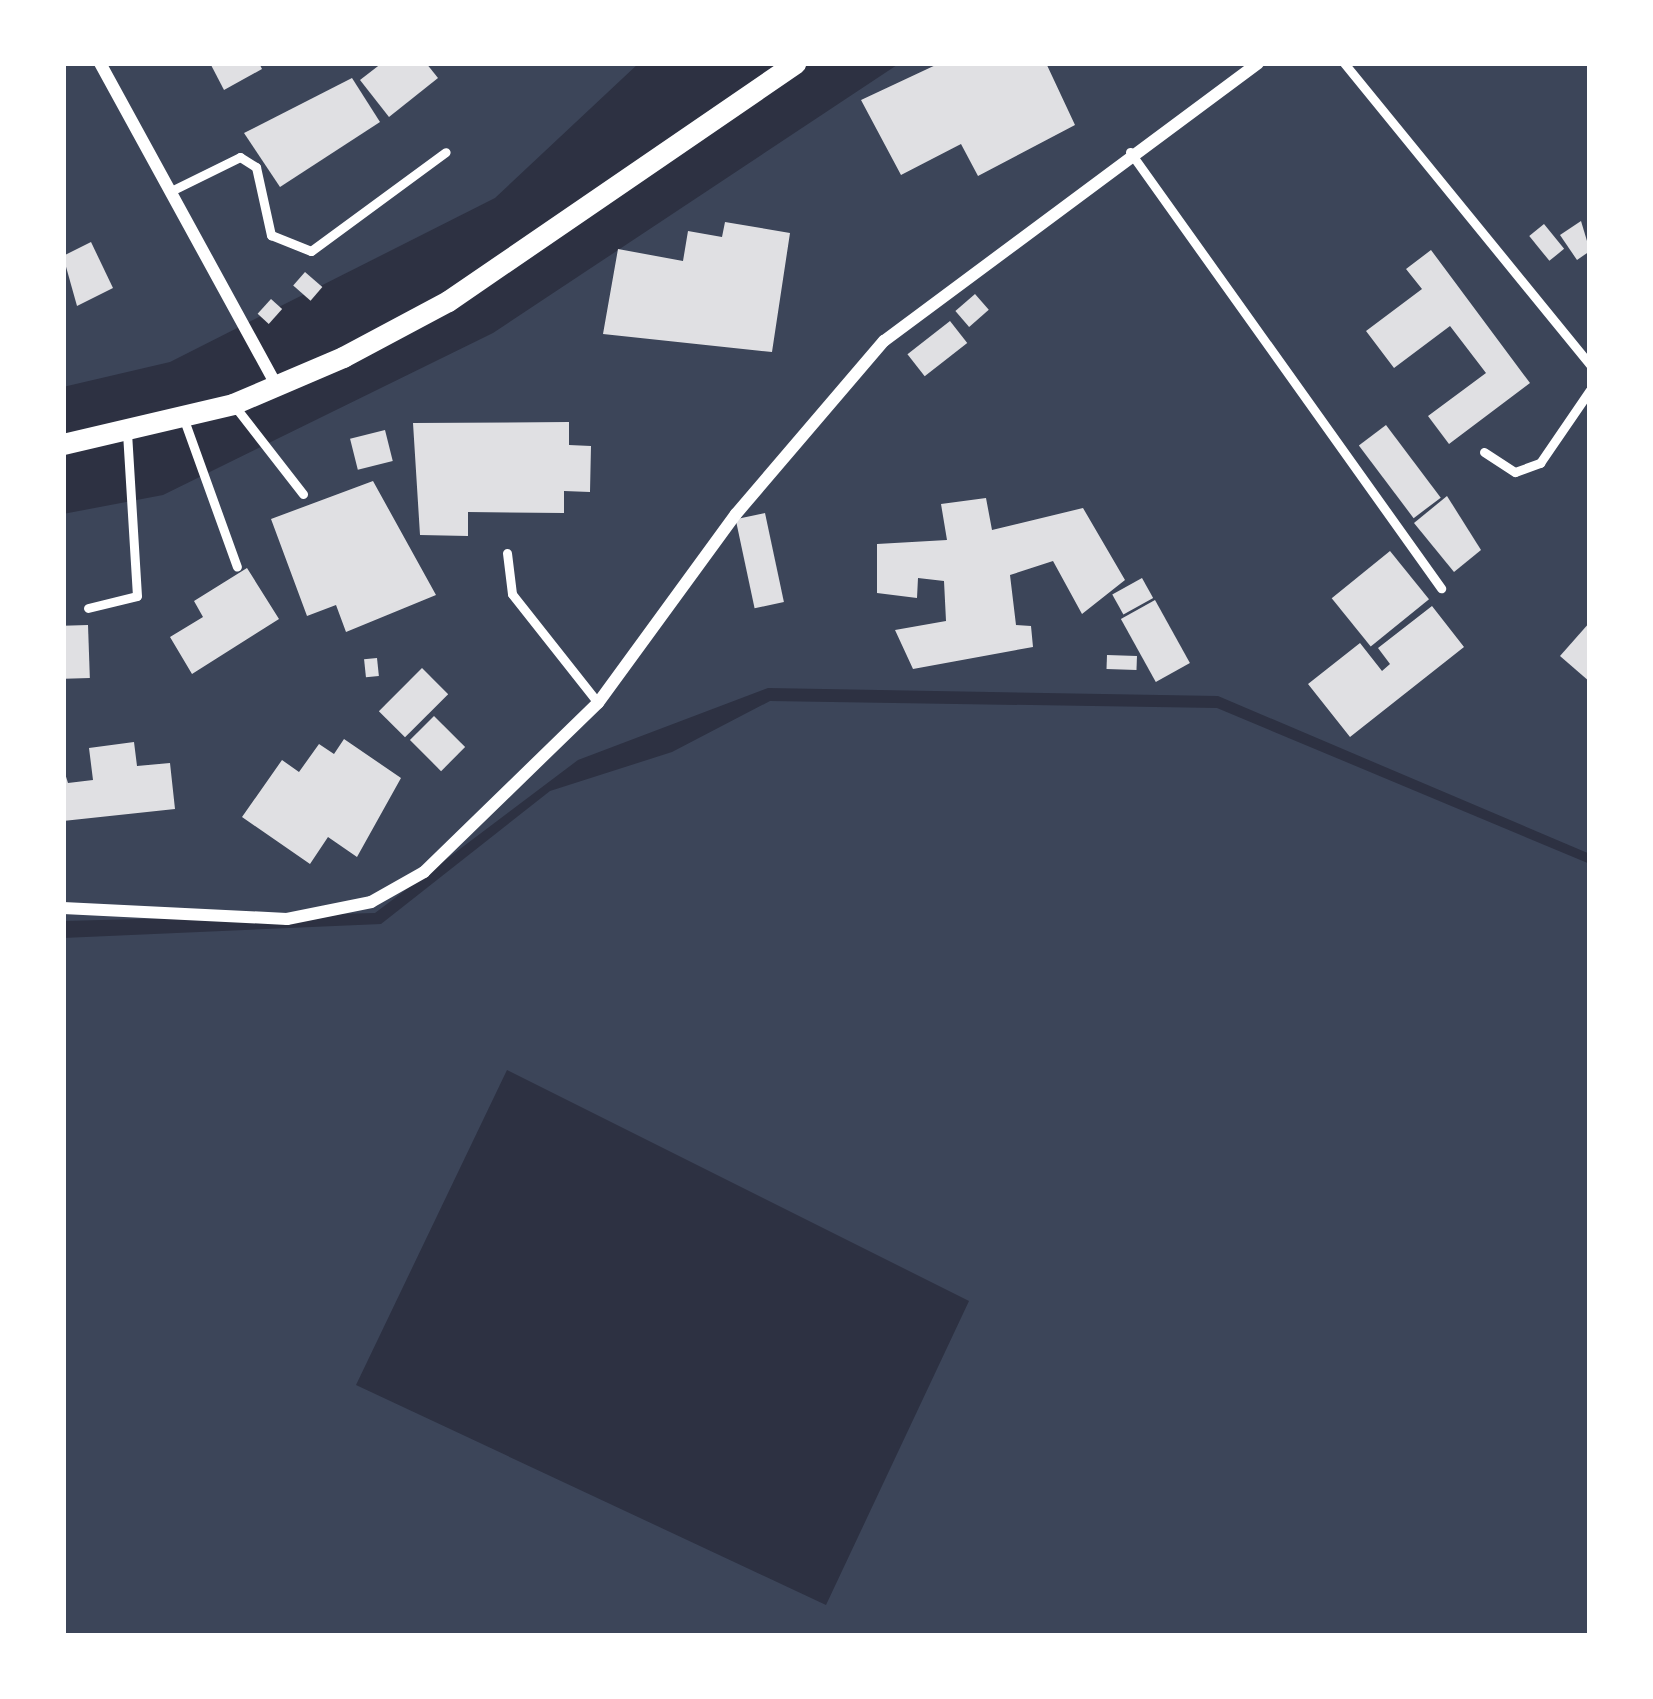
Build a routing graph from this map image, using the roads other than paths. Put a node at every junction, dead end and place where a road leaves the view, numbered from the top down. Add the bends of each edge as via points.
1 (100, 63) edge
2 (795, 63) edge
3 (1258, 63) edge
4 (1344, 63) edge
5 (446, 152) dead end
6 (1130, 152) junction
7 (170, 191) junction
8 (1590, 365) edge
9 (277, 386) junction
10 (1590, 390) edge
11 (233, 404) junction
12 (183, 417) junction
13 (127, 432) junction
14 (63, 444) edge
15 (1484, 452) dead end
16 (303, 494) dead end
17 (507, 553) dead end
18 (237, 567) dead end
19 (1441, 588) dead end
20 (88, 608) dead end
21 (598, 703) junction
22 (63, 908) edge

1 - 7 street
2 - 9 street via 448,301
3 - 6 street
4 - 8 lane
5 - 7 lane via 311,251 271,235 256,167 240,157
6 - 19 lane
6 - 21 street via 884,341 736,514
7 - 9 street
9 - 11 street
10 - 15 lane via 1540,464 1515,472
11 - 12 street
11 - 16 lane
12 - 13 street
12 - 18 lane
13 - 14 street
13 - 20 lane via 137,596
17 - 21 lane via 512,594
21 - 22 street via 424,872 371,902 235,923

